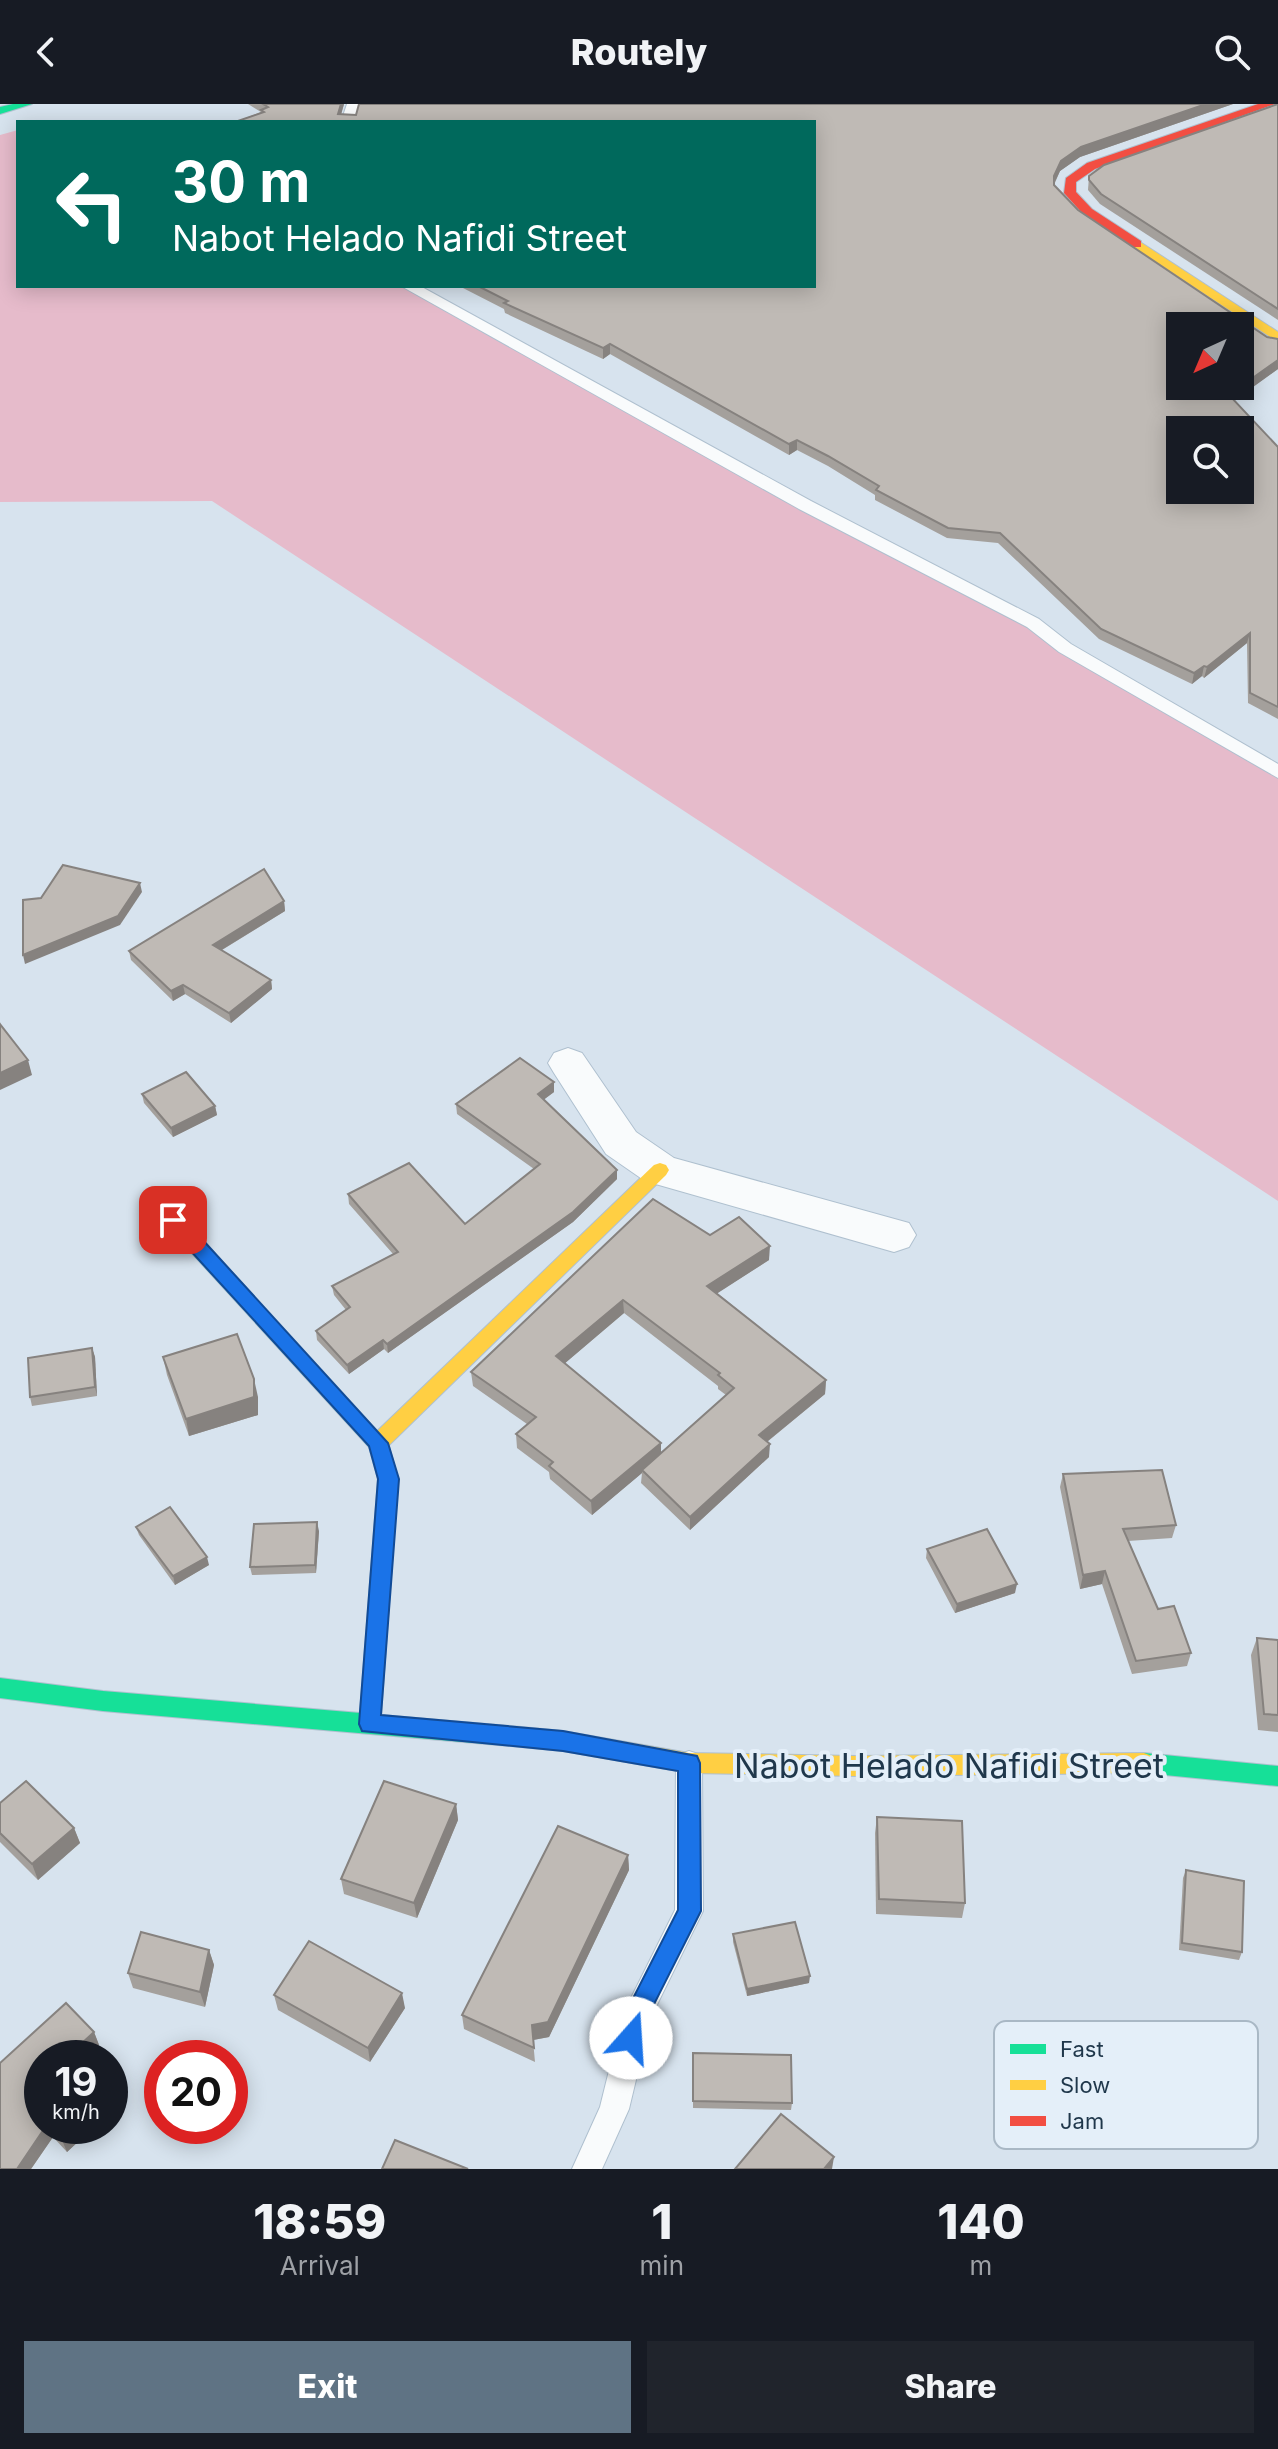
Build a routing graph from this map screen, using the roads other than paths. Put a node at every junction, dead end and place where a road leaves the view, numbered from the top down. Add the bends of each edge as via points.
1 (26, 104) edge
2 (1269, 104) edge
3 (0, 111) edge
4 (413, 288) edge
5 (1278, 338) edge
6 (1278, 772) edge
7 (568, 1063) dead end
8 (660, 1170) junction
9 (153, 1198) dead end
10 (894, 1235) dead end
11 (378, 1443) junction
12 (0, 1688) edge
13 (370, 1724) junction
14 (689, 1763) junction
15 (1278, 1776) edge
16 (587, 2169) edge

1 - 3 street
2 - 5 street via 1110,157 1070,181 1070,193 1088,212
4 - 6 lane via 805,505 1033,623 1091,664
7 - 8 street via 621,1143
8 - 10 street
8 - 11 street
9 - 11 street
11 - 13 street via 388,1479
12 - 13 street, Nabot Helado Nafidi Street
13 - 14 street, Nabot Helado Nafidi Street via 563,1741
14 - 15 street, Nabot Helado Nafidi Street via 1142,1763
14 - 16 lane via 689,1911 637,2014 614,2109

